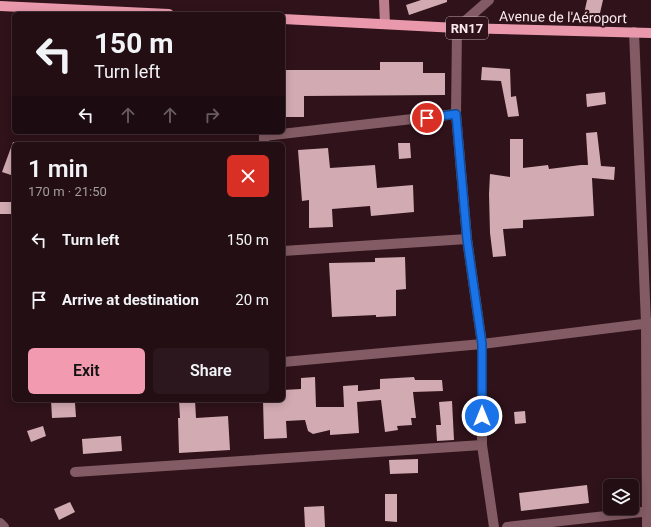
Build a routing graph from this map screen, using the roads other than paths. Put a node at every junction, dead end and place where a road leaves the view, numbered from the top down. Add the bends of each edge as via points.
1 (384, 0) edge
2 (489, 0) edge
3 (0, 6) edge
4 (127, 12) edge
5 (285, 19) edge
6 (385, 24) junction
7 (457, 28) junction
8 (634, 32) junction
9 (651, 33) edge
10 (456, 114) junction
11 (281, 134) edge
12 (285, 134) edge
13 (264, 142) edge
14 (467, 239) junction
15 (285, 251) edge
16 (649, 323) edge
17 (482, 344) junction
18 (285, 362) edge
19 (482, 445) junction
20 (75, 472) dead end
21 (649, 511) edge
22 (0, 523) edge
23 (4, 527) edge
24 (494, 527) edge
25 (507, 527) edge
26 (647, 527) edge

1 - 6 street
2 - 7 street
3 - 4 main road
5 - 6 main road, Avenue de l'Aéroport / RN17
6 - 7 main road, Avenue de l'Aéroport / RN17
7 - 8 main road, Avenue de l'Aéroport / RN17
7 - 10 street
8 - 9 main road, Avenue de l'Aéroport / RN17
8 - 16 street
10 - 12 street
10 - 14 street
11 - 13 street via 264,136
14 - 15 street
14 - 17 street
16 - 17 street
16 - 21 street
17 - 18 street
17 - 19 street
19 - 20 street
19 - 24 street
21 - 25 street
21 - 26 street
22 - 23 street

